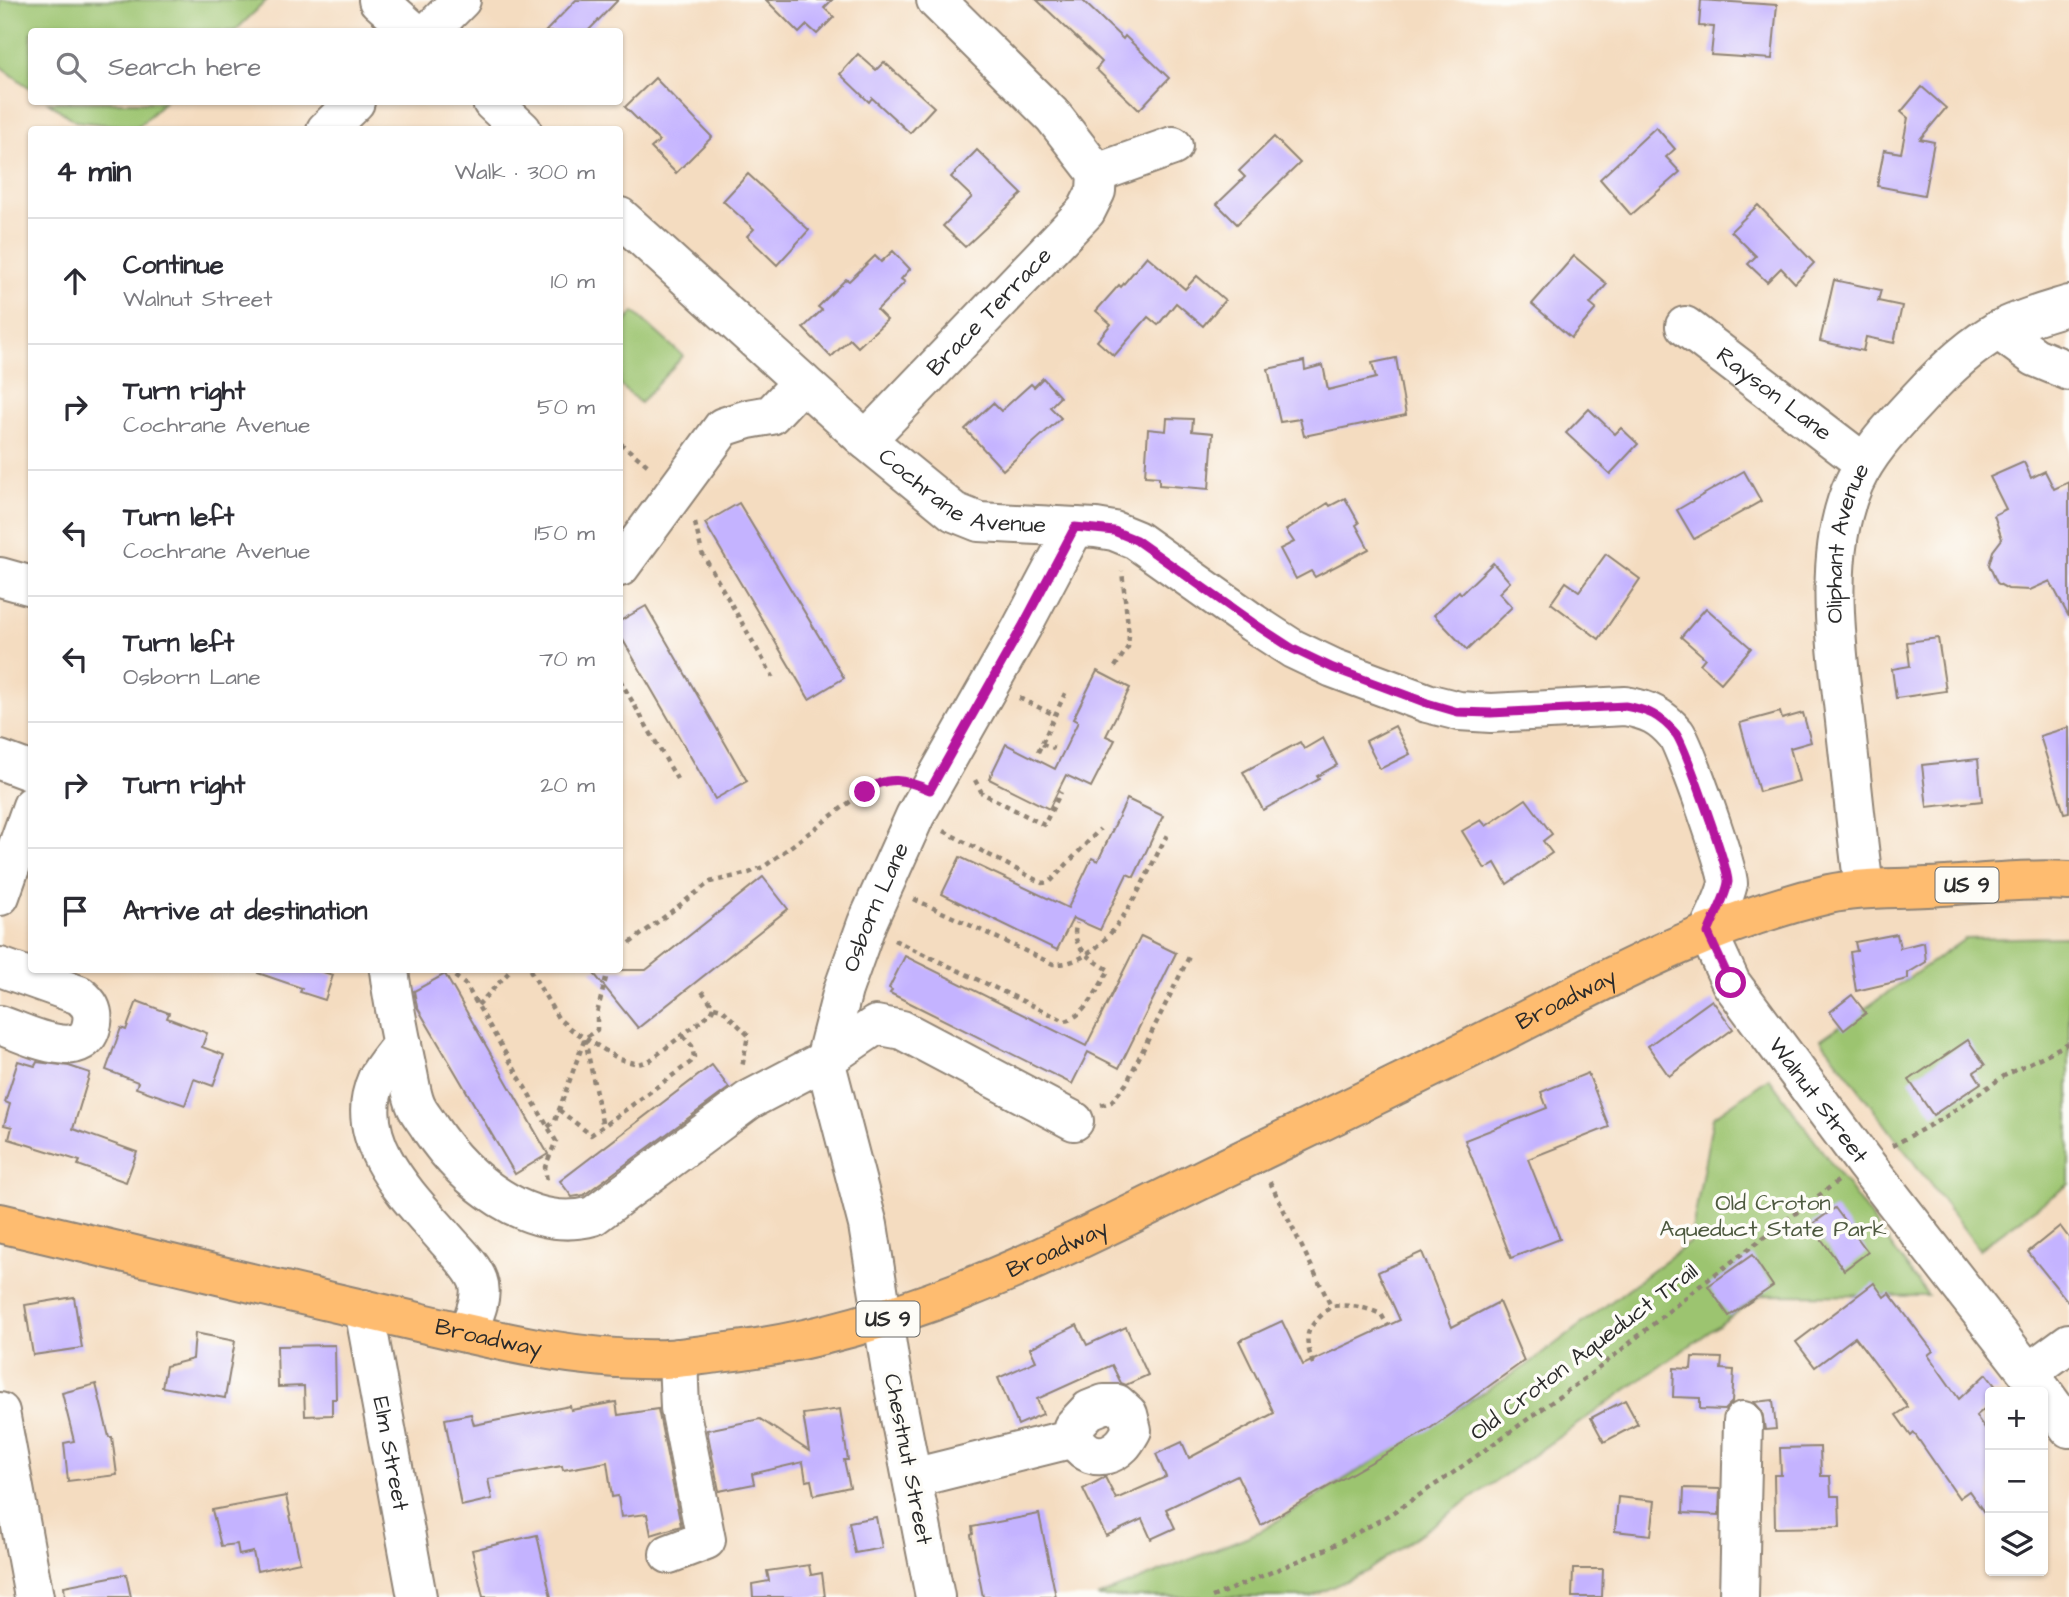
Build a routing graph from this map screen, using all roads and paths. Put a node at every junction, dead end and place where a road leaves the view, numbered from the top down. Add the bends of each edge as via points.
1 (378, 0) edge
2 (421, 0) edge
3 (461, 0) edge
4 (936, 0) edge
5 (410, 28) edge
6 (422, 28) edge
7 (433, 28) edge
8 (352, 105) edge
9 (495, 105) edge
10 (330, 126) edge
11 (519, 126) edge
12 (1173, 146) dead end
13 (1097, 173) junction
14 (623, 220) edge
15 (2069, 305) edge
16 (1685, 326) dead end
17 (1998, 330) junction
18 (2069, 371) edge
19 (802, 382) junction
20 (866, 440) junction
21 (623, 445) edge
22 (1864, 463) junction
23 (676, 491) junction
24 (1075, 527) junction
25 (1118, 533) junction
26 (623, 563) edge
27 (0, 578) edge
28 (28, 585) edge
29 (1115, 667) dead end
30 (773, 677) dead end
31 (623, 685) edge
32 (1067, 688) dead end
33 (1042, 744) junction
34 (1054, 748) dead end
35 (952, 751) junction
36 (1038, 752) dead end
37 (0, 760) edge
38 (28, 770) edge
39 (677, 779) dead end
40 (1061, 792) dead end
41 (923, 803) junction
42 (28, 817) edge
43 (1100, 829) dead end
44 (1167, 835) dead end
45 (2069, 881) edge
46 (884, 884) junction
47 (1864, 888) junction
48 (0, 896) edge
49 (867, 923) junction
50 (1077, 923) dead end
51 (1708, 933) junction
52 (623, 943) edge
53 (1086, 955) junction
54 (1190, 955) dead end
55 (0, 967) edge
56 (389, 973) edge
57 (451, 973) edge
58 (508, 973) edge
59 (532, 973) edge
60 (607, 973) edge
61 (700, 989) dead end
62 (478, 1005) junction
63 (714, 1007) junction
64 (0, 1025) edge
65 (682, 1035) junction
66 (585, 1038) junction
67 (2069, 1043) edge
68 (402, 1044) junction
69 (825, 1060) junction
70 (749, 1100) junction
71 (559, 1111) junction
72 (1074, 1121) joint
73 (548, 1127) junction
74 (603, 1128) junction
75 (1256, 1153) junction
76 (1864, 1162) junction
77 (551, 1218) junction
78 (0, 1223) edge
79 (1331, 1306) junction
80 (364, 1309) junction
81 (882, 1320) junction
82 (1388, 1326) dead end
83 (467, 1333) junction
84 (2069, 1343) edge
85 (678, 1357) junction
86 (1313, 1364) dead end
87 (2038, 1386) edge
88 (0, 1412) edge
89 (1743, 1421) dead end
90 (2069, 1428) edge
91 (1074, 1438) dead end
92 (913, 1478) junction
93 (669, 1554) dead end
94 (34, 1597) edge
95 (417, 1597) edge
96 (936, 1597) edge
97 (1212, 1597) edge
98 (1739, 1597) edge

1 - 5 street
2 - 6 street
3 - 7 street
4 - 13 street via 1053,116
8 - 10 street
9 - 11 street
12 - 13 street
13 - 20 street, Brace Terrace via 1096,191 1086,211
14 - 19 street, Cochrane Avenue
15 - 17 street, Oliphant Avenue
16 - 22 street, Rayson Lane
17 - 18 street via 2035,357
17 - 22 street, Oliphant Avenue via 1925,391
19 - 20 street, Cochrane Avenue
19 - 23 street via 771,415 723,427
20 - 24 street, Cochrane Avenue via 954,512 979,522
21 - 23 path
22 - 47 street, Oliphant Avenue via 1841,524 1835,570 1836,643
23 - 26 street
23 - 30 path via 691,509 702,553
24 - 25 street, Cochrane Avenue
24 - 35 street, Osborn Lane
25 - 29 path via 1129,635 1128,647
25 - 51 street, Cochrane Avenue via 1136,540 1293,649 1427,703 1458,712 1491,713 1625,706 1646,710 1664,722 1678,736 1693,770 1728,881
27 - 28 street
31 - 39 path
32 - 33 path
33 - 34 path
33 - 36 path
35 - 40 path via 970,760 982,793 1044,825
35 - 41 street, Osborn Lane
37 - 38 street
41 - 43 path via 1042,883 1050,882
41 - 46 street, Osborn Lane
41 - 52 path via 912,782 887,779 875,783 765,866 710,882 630,943
42 - 48 street
44 - 53 path via 1115,930
45 - 47 main road, Broadway / US 9
46 - 49 street, Osborn Lane
46 - 53 path via 1053,964
47 - 51 main road, Broadway / US 9 via 1756,914
49 - 53 path via 1065,1021 1083,1009 1109,970
49 - 69 street, Osborn Lane
50 - 53 path via 1076,939
51 - 75 main road, Broadway / US 9 via 1564,999
51 - 76 street, Walnut Street via 1731,983
54 - 72 path via 1126,1084 1111,1101 1085,1110
55 - 64 street via 79,995 93,1012 88,1036 63,1046
56 - 68 street
57 - 62 path via 466,985
58 - 62 path
59 - 66 path via 558,1018
60 - 66 path via 597,1030
61 - 63 path
62 - 73 path
63 - 65 path
63 - 70 path via 722,1009 748,1035 739,1083
65 - 66 path via 649,1061 638,1064 619,1059
65 - 74 path via 692,1046 691,1062
66 - 71 path
66 - 74 path
67 - 76 path, Old Croton Aqueduct Trail via 2004,1076 1945,1117
68 - 77 street via 416,1107 442,1144 477,1181 516,1208
68 - 83 street via 378,1077 370,1098 375,1142 399,1185 479,1283 477,1309
69 - 70 street
69 - 72 street via 876,1026 902,1030
69 - 81 street, Osborn Lane via 867,1225
70 - 77 street via 593,1216
71 - 73 path
71 - 74 path via 591,1135
73 - 77 path via 556,1141 545,1167
75 - 79 path
75 - 81 main road, Broadway / US 9 via 995,1279
76 - 87 street, Walnut Street
76 - 97 path, Old Croton Aqueduct Trail via 1599,1368 1450,1475 1329,1548
78 - 80 main road, Broadway / US 9
79 - 82 path via 1368,1308 1381,1314
79 - 86 path via 1308,1331
80 - 83 main road, Broadway / US 9
80 - 95 street, Elm Street
81 - 85 main road, Broadway / US 9 via 797,1342
81 - 92 street, Chestnut Street
83 - 85 main road, Broadway / US 9 via 601,1356
84 - 87 street
85 - 93 street via 680,1408 706,1541
87 - 90 street, Walnut Street
88 - 94 street
89 - 98 street
91 - 92 street
92 - 96 street, Chestnut Street

